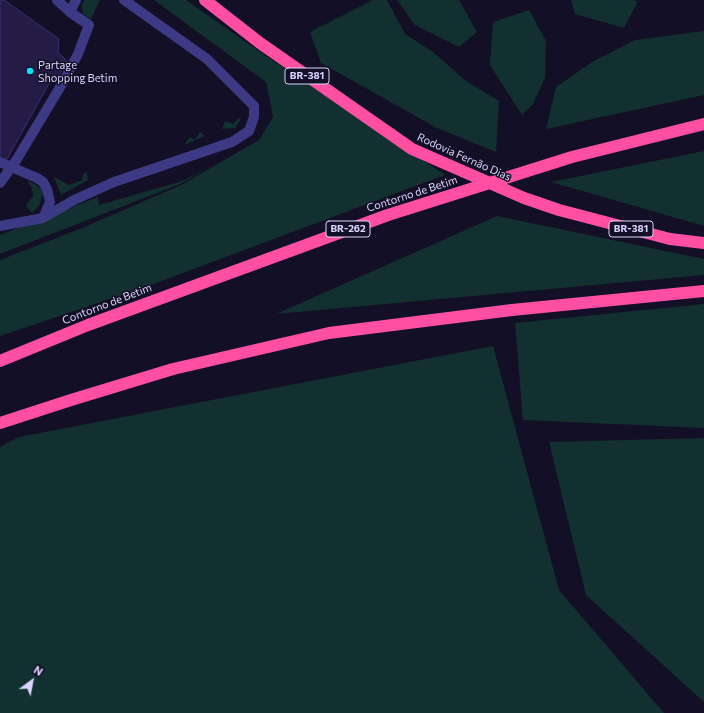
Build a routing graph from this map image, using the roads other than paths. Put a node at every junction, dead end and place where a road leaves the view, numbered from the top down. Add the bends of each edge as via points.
1 (57, 0) edge
2 (76, 0) edge
3 (124, 0) edge
4 (205, 0) edge
5 (70, 12) junction
6 (704, 124) edge
7 (0, 162) edge
8 (11, 166) junction
9 (0, 183) edge
10 (42, 218) junction
11 (0, 226) edge
12 (704, 244) edge
13 (704, 291) edge
14 (0, 361) edge
15 (0, 423) edge

1 - 5 lane
2 - 5 lane
3 - 10 lane via 207,59 254,106 254,117 249,131 232,142 114,182
4 - 12 highway, Rodovia Fernão Dias / BR-381 via 260,43 412,149 524,198 559,210 670,239
5 - 8 lane via 89,25 78,54
6 - 14 highway, Contorno de Betim / BR-262 via 572,157 388,215 95,322
7 - 8 lane
8 - 9 lane
8 - 10 lane via 43,182 50,202
10 - 11 lane
13 - 15 highway via 512,310 329,333 174,369

